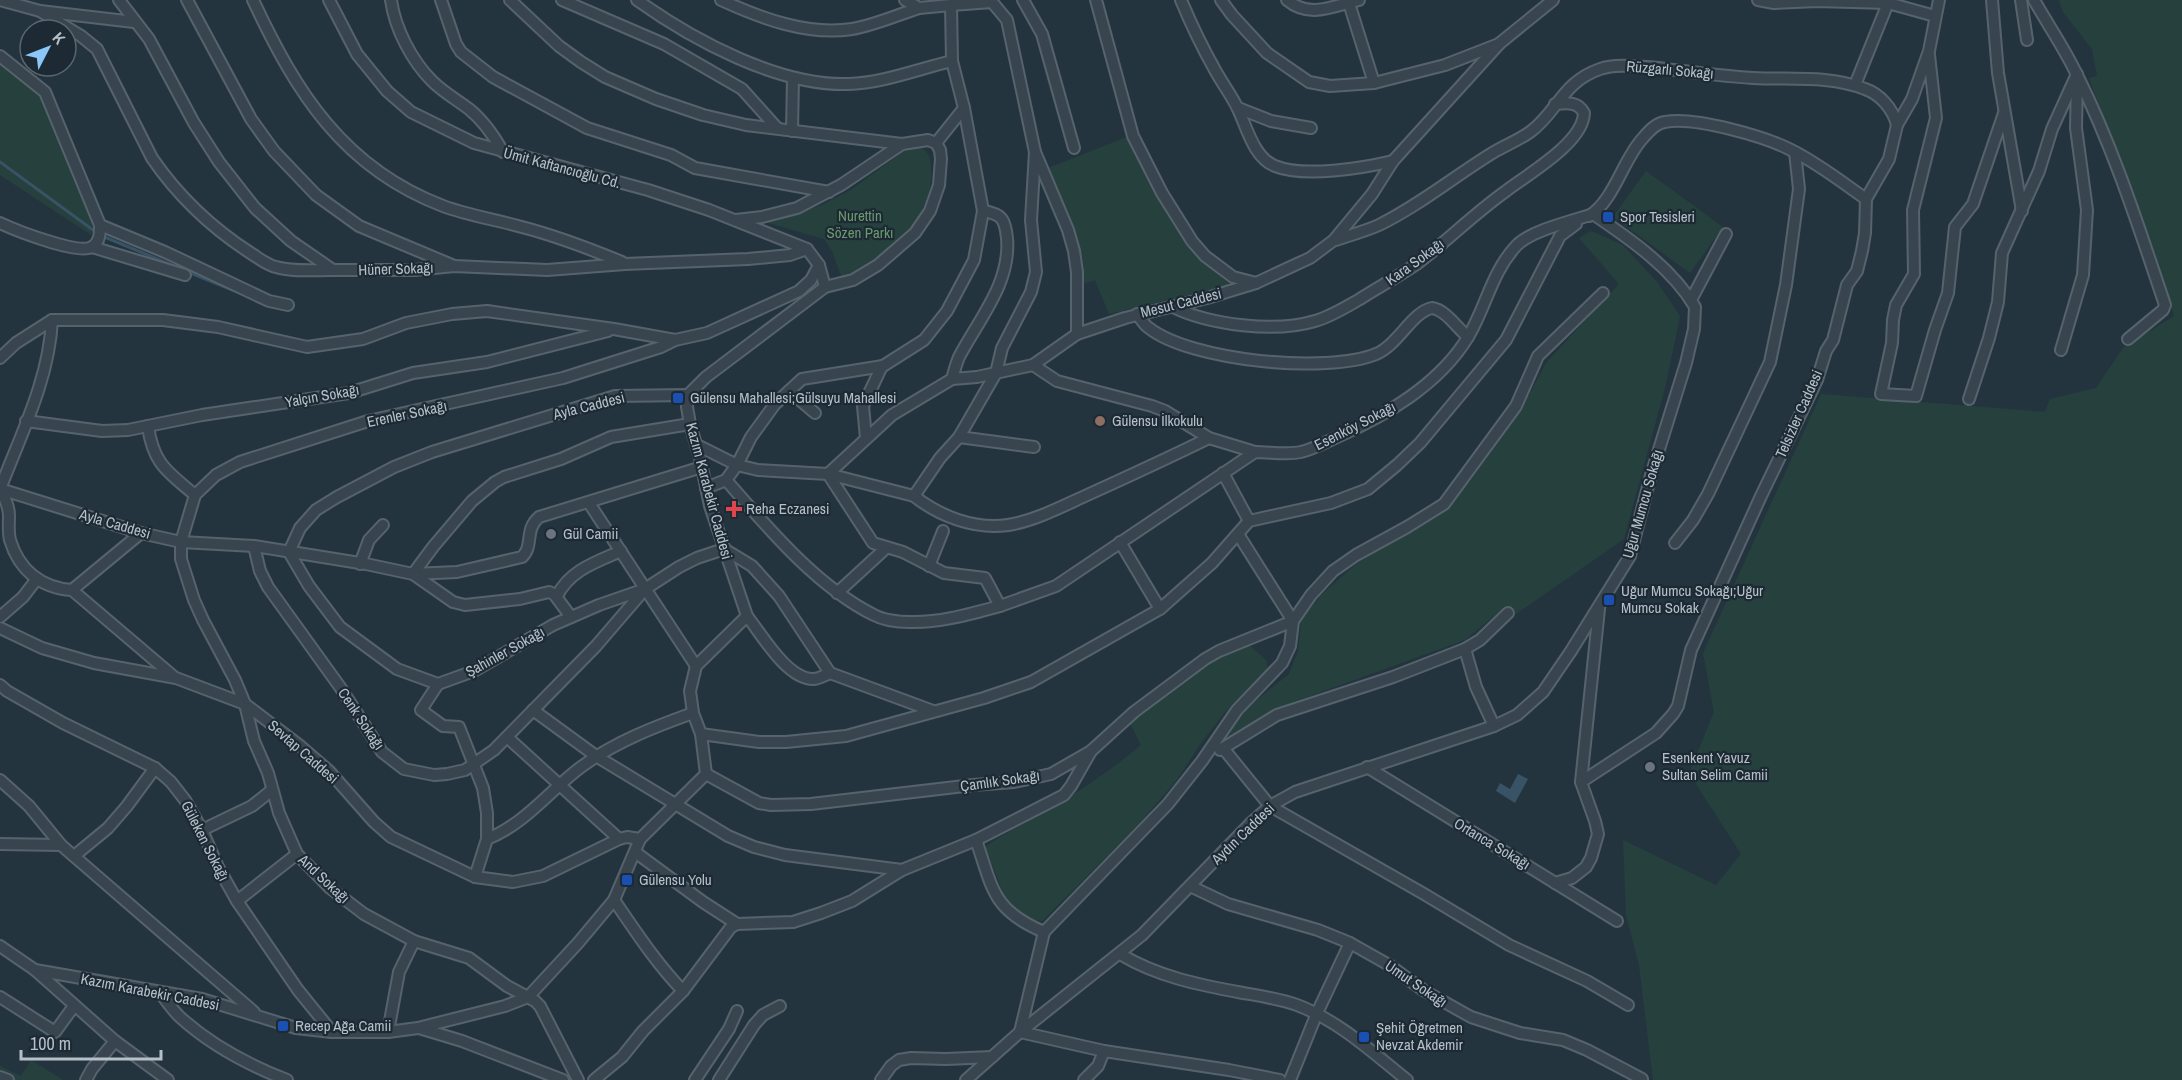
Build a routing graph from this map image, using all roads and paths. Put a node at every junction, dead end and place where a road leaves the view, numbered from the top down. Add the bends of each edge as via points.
1 (0, 0) edge
2 (119, 0) edge
3 (188, 0) edge
4 (253, 0) edge
5 (329, 0) edge
6 (391, 0) edge
7 (441, 0) edge
8 (510, 0) edge
9 (562, 0) edge
10 (637, 0) edge
11 (721, 0) edge
12 (905, 0) edge
13 (1023, 0) edge
14 (1096, 0) edge
15 (1181, 0) edge
16 (1221, 0) edge
17 (1287, 0) edge
18 (1554, 0) edge
19 (1758, 0) edge
20 (1939, 0) edge
21 (1992, 0) edge
22 (2021, 0) edge
23 (2034, 0) edge
24 (1351, 1) edge
25 (15, 2) edge
26 (996, 2) edge
27 (1888, 3) junction
28 (951, 5) junction
29 (919, 8) junction
30 (40, 11) junction
31 (1935, 16) junction
32 (134, 22) junction
33 (2027, 39) dead end
34 (1500, 43) junction
35 (1929, 51) junction
36 (0, 56) edge
37 (952, 61) junction
38 (2077, 74) junction
39 (793, 78) junction
40 (1374, 83) junction
41 (1855, 85) junction
42 (1555, 104) junction
43 (964, 108) junction
44 (1238, 108) junction
45 (2004, 113) junction
46 (1897, 125) junction
47 (777, 128) junction
48 (1311, 128) dead end
49 (792, 131) junction
50 (936, 143) junction
51 (902, 144) junction
52 (1074, 148) dead end
53 (503, 152) junction
54 (1035, 152) junction
55 (1796, 152) junction
56 (1393, 161) junction
57 (829, 192) junction
58 (1866, 199) junction
59 (983, 211) junction
60 (2022, 211) junction
61 (1593, 214) junction
62 (736, 220) junction
63 (0, 224) edge
64 (100, 225) junction
65 (1726, 234) dead end
66 (1334, 240) junction
67 (92, 247) junction
68 (807, 249) junction
69 (625, 264) junction
70 (819, 265) junction
71 (454, 266) junction
72 (333, 270) junction
73 (185, 275) dead end
74 (1256, 283) junction
75 (825, 287) junction
76 (1603, 292) dead end
77 (1691, 300) junction
78 (288, 304) dead end
79 (1173, 307) junction
80 (1137, 314) junction
81 (52, 320) junction
82 (614, 329) junction
83 (1077, 334) junction
84 (1468, 337) junction
85 (2128, 339) dead end
86 (675, 340) junction
87 (2061, 350) dead end
88 (0, 358) edge
89 (1033, 364) junction
90 (882, 366) junction
91 (996, 373) junction
92 (952, 379) junction
93 (789, 392) junction
94 (688, 395) junction
95 (1969, 399) dead end
96 (815, 413) dead end
97 (26, 421) junction
98 (690, 424) junction
99 (148, 426) junction
100 (959, 437) junction
101 (866, 438) junction
102 (1209, 438) junction
103 (697, 445) junction
104 (1035, 447) dead end
105 (1255, 452) junction
106 (736, 465) junction
107 (702, 467) junction
108 (1224, 473) junction
109 (828, 474) junction
110 (726, 480) junction
111 (706, 488) junction
112 (0, 489) edge
113 (195, 495) junction
114 (914, 496) junction
115 (589, 503) junction
116 (1249, 521) junction
117 (383, 525) dead end
118 (943, 531) dead end
119 (141, 533) junction
120 (1238, 534) junction
121 (181, 542) junction
122 (1120, 542) junction
123 (1675, 543) dead end
124 (254, 546) junction
125 (886, 548) junction
126 (724, 549) junction
127 (621, 551) junction
128 (289, 552) junction
129 (360, 564) junction
130 (929, 566) junction
131 (413, 574) junction
132 (36, 580) junction
133 (645, 589) junction
134 (72, 590) junction
135 (837, 593) junction
136 (557, 596) junction
137 (1600, 603) junction
138 (1000, 606) junction
139 (1160, 609) junction
140 (1508, 613) dead end
141 (747, 616) junction
142 (0, 617) edge
143 (571, 617) junction
144 (1293, 621) junction
145 (0, 628) edge
146 (1465, 649) junction
147 (696, 666) junction
148 (830, 673) junction
149 (176, 678) junction
150 (438, 684) junction
151 (0, 685) edge
152 (245, 704) junction
153 (533, 710) junction
154 (933, 711) junction
155 (693, 713) junction
156 (1494, 726) junction
157 (701, 734) junction
158 (507, 737) junction
159 (1223, 748) junction
160 (1091, 751) junction
161 (596, 756) junction
162 (1202, 762) junction
163 (474, 765) junction
164 (1367, 767) junction
165 (155, 768) junction
166 (706, 774) junction
167 (0, 780) edge
168 (1581, 782) junction
169 (559, 786) junction
170 (272, 790) junction
171 (674, 805) junction
172 (1270, 806) junction
173 (202, 830) junction
174 (487, 839) junction
175 (619, 839) junction
176 (639, 839) junction
177 (976, 840) junction
178 (0, 844) edge
179 (61, 845) junction
180 (635, 852) junction
181 (297, 854) junction
182 (75, 856) junction
183 (902, 870) junction
184 (474, 877) junction
185 (1555, 883) junction
186 (1190, 886) junction
187 (237, 900) junction
188 (614, 900) junction
189 (1617, 921) dead end
190 (737, 924) junction
191 (1044, 932) junction
192 (414, 941) junction
193 (1350, 943) junction
194 (0, 946) edge
195 (1120, 954) junction
196 (35, 970) junction
197 (683, 991) junction
198 (160, 993) junction
199 (0, 996) edge
200 (528, 997) junction
201 (1628, 1005) dead end
202 (74, 1006) junction
203 (780, 1006) dead end
204 (737, 1011) dead end
205 (1317, 1013) junction
206 (259, 1017) junction
207 (418, 1028) junction
208 (332, 1032) junction
209 (388, 1032) junction
210 (1020, 1032) junction
211 (116, 1041) junction
212 (1104, 1051) junction
213 (992, 1057) junction
214 (0, 1077) edge
215 (1642, 1079) edge
216 (8, 1080) edge
217 (86, 1080) edge
218 (168, 1080) edge
219 (287, 1080) edge
220 (563, 1080) edge
221 (578, 1080) edge
222 (594, 1080) edge
223 (694, 1080) edge
224 (719, 1080) edge
225 (881, 1080) edge
226 (966, 1080) edge
227 (1084, 1080) edge
228 (1280, 1080) edge
229 (1290, 1080) edge
230 (1407, 1080) edge

1 - 25 street
2 - 32 street
3 - 71 street via 251,119 274,151 316,195 359,226
4 - 69 street via 306,98 335,134 376,170 443,207 562,239
5 - 53 street, Ümit Kaftancıoğlu Cd. via 357,54 398,102 439,127
6 - 53 street via 406,44 421,69 471,110
7 - 57 street via 461,52 493,77 587,128 671,155 695,168
8 - 47 street via 559,46 604,77 703,115
9 - 47 street via 664,44 742,89
10 - 39 street via 731,55
11 - 29 street via 770,20 804,28 849,30
12 - 29 street
13 - 52 street via 1042,34
14 - 74 street via 1133,136 1162,194 1205,256 1233,277
15 - 44 street
16 - 40 street via 1267,53 1309,81 1330,86
17 - 24 street via 1312,11
18 - 34 street, Mesut Caddesi
19 - 27 street
20 - 31 street, Telsizler Caddesi
21 - 45 street
22 - 33 street
23 - 38 street
24 - 40 street
25 - 30 street
26 - 28 street
26 - 54 street via 1007,20
27 - 31 street
27 - 41 street
28 - 29 street
28 - 37 street
30 - 32 street
30 - 72 street, Hüner Sokağı via 97,49 152,158 211,224 276,267
31 - 35 street, Telsizler Caddesi
32 - 72 street via 149,39 219,162 255,208 291,241
34 - 40 street via 1445,65
34 - 56 street, Mesut Caddesi
35 - 45 street via 1935,118 1913,210 1914,274 1896,305 1881,394 1916,396 1948,293 1955,227 1973,204
35 - 46 street, Telsizler Caddesi via 1912,99
36 - 64 street via 45,92
37 - 39 street via 870,82 849,84
37 - 43 street
38 - 60 street
38 - 85 street via 2128,194 2165,305
38 - 87 street via 2076,128 2087,210 2083,275
39 - 49 street
41 - 42 street, Rüzgarlı Sokağı via 1811,78 1753,78 1609,66 1576,82
41 - 46 street, Rüzgarlı Sokağı via 1880,97
42 - 66 street, Rüzgarlı Sokağı via 1528,134 1420,201 1380,224
42 - 79 street, Kara Sokağı via 1576,105 1584,113 1581,128 1553,157 1418,263 1351,304 1315,321 1277,327 1214,319
43 - 50 street
43 - 59 street
44 - 48 street via 1271,121
44 - 56 street via 1255,145 1276,166 1323,171
45 - 60 street
46 - 58 street, Telsizler Caddesi via 1891,154
47 - 49 street
49 - 51 street
50 - 51 street via 928,140
50 - 75 street via 940,150 939,184 923,223 864,275
51 - 57 street
53 - 62 street, Ümit Kaftancıoğlu Cd. via 648,190
54 - 83 street via 1074,251
54 - 91 street via 1031,220 1036,272 1002,348
55 - 58 street
55 - 61 street via 1748,134 1705,124 1665,121 1635,147
55 - 123 street via 1798,200 1770,362 1708,494
56 - 66 street, Mesut Caddesi
57 - 62 street via 797,208
58 - 168 street, Telsizler Caddesi via 1862,251 1857,272 1847,285 1833,340 1691,650 1678,706 1656,733
59 - 90 street via 974,260 946,311 924,340
59 - 92 street via 1002,218 1008,254 999,288 958,359
60 - 95 street via 2002,253 1998,302
61 - 77 street via 1653,259
61 - 84 street, Esenköy Sokağı via 1517,245 1497,271
61 - 116 street via 1563,233 1506,340 1434,426 1374,486 1349,498
62 - 68 street, Ümit Kaftancıoğlu Cd.
63 - 67 street via 60,245
64 - 67 street via 100,236
64 - 78 street via 269,301
65 - 77 street
66 - 74 street, Mesut Caddesi via 1310,258
67 - 73 street
68 - 69 street, Hüner Sokağı via 790,255 748,259
68 - 70 street
69 - 71 street, Hüner Sokağı via 547,270
70 - 75 street
70 - 86 street, Erenler Sokağı via 811,280 786,298 707,333
71 - 72 street, Hüner Sokağı
74 - 79 street, Mesut Caddesi
75 - 94 street
76 - 144 street via 1538,356 1516,406 1444,504 1333,571
77 - 137 street, Uğur Mumcu Sokağı via 1696,313 1694,329 1636,537 1630,556
79 - 80 street, Mesut Caddesi
80 - 83 street, Mesut Caddesi
80 - 84 street via 1148,328 1166,339 1222,355 1271,363 1314,364 1376,354 1392,345 1421,314 1432,308 1445,314
81 - 82 street, Erenler Sokağı via 163,320 218,327 307,347 363,339 406,323 483,311
81 - 88 street
81 - 97 street via 41,386
82 - 86 street, Erenler Sokağı
82 - 99 street, Yalçın Sokağı via 487,362 413,373 349,393
83 - 89 street, Mesut Caddesi
84 - 105 street, Esenköy Sokağı via 1442,370 1374,419 1302,452
86 - 113 street, Erenler Sokağı via 563,378 368,421 289,445 227,468
89 - 91 street, Mesut Caddesi
89 - 102 street, Esenköy Sokağı via 1057,381 1165,411
90 - 93 street via 805,377
90 - 101 street via 863,406
91 - 92 street, Mesut Caddesi
91 - 100 street
92 - 101 street, Mesut Caddesi via 892,415
93 - 96 street
93 - 106 street via 751,437
94 - 98 street, Kazım Karabekir Caddesi
94 - 128 street, Ayla Caddesi via 615,396 432,452 384,472 316,510 300,528
97 - 99 street, Yalçın Sokağı via 102,431
97 - 112 street
98 - 103 street, Kazım Karabekir Caddesi
98 - 131 street via 611,437 561,459 504,477 472,501
99 - 113 street via 155,455
100 - 104 street
100 - 114 street
101 - 109 street, Mesut Caddesi
102 - 105 street, Esenköy Sokağı
102 - 114 street via 1071,503 1006,526 950,517
103 - 106 street
103 - 107 street, Kazım Karabekir Caddesi
105 - 108 street
106 - 109 street
106 - 110 street
107 - 111 street, Kazım Karabekir Caddesi
107 - 115 street
108 - 116 street
108 - 122 street
109 - 114 street
109 - 125 street via 870,540
110 - 111 street
110 - 135 street via 771,531
111 - 126 street, Kazım Karabekir Caddesi
112 - 119 street, Ayla Caddesi
112 - 132 street via 8,509 10,540 22,564
113 - 121 street
115 - 127 street
115 - 131 street via 539,517 529,531 527,551 522,557 458,572
116 - 120 street
117 - 129 street via 369,540
118 - 130 street
119 - 121 street, Ayla Caddesi
119 - 134 street
120 - 139 street
120 - 144 street
121 - 124 street, Ayla Caddesi
121 - 152 street, And Sokağı via 181,559 194,600
122 - 138 street via 1056,586
122 - 139 street
124 - 128 street, Ayla Caddesi
124 - 163 street, Cenk Sokağı via 268,587 387,756 404,769 434,775 456,773
125 - 130 street
125 - 135 street
126 - 133 street, Şahinler Sokağı via 679,567
126 - 141 street, Kazım Karabekir Caddesi
126 - 148 street via 752,566 779,596
127 - 133 street
127 - 136 street via 578,571
128 - 129 street
128 - 150 street via 340,627 397,669
129 - 131 street
130 - 138 street via 944,573 985,578
131 - 136 street via 453,602 465,605 549,592
132 - 134 street
132 - 142 street
133 - 143 street, Şahinler Sokağı
133 - 147 street
133 - 153 street, Cenk Sokağı
134 - 149 street
135 - 138 street via 878,617 910,622 952,618
136 - 143 street
137 - 156 street, Aydın Caddesi via 1543,692 1517,715
137 - 168 street, Uğur Mumcu Sokağı
139 - 154 street via 1031,682
140 - 146 street
141 - 147 street
141 - 148 street, Kazım Karabekir Caddesi via 789,670 809,679
143 - 150 street, Şahinler Sokağı via 474,671
144 - 160 street, Çamlık Sokağı via 1204,659 1134,711
144 - 162 street via 1287,655 1237,710
145 - 149 street, Sevtap Caddesi via 75,658
146 - 156 street via 1476,687
146 - 159 street via 1276,715
147 - 155 street via 690,691
148 - 154 street
149 - 152 street, Sevtap Caddesi
150 - 163 street via 421,710 443,726 459,727
151 - 165 street, Güleken Sokağı via 63,723
152 - 170 street, And Sokağı
152 - 184 street, Sevtap Caddesi via 329,771 391,837
153 - 158 street, Cenk Sokağı
153 - 161 street
154 - 157 street via 846,736 786,742
155 - 157 street
155 - 161 street via 644,731
156 - 164 street, Aydın Caddesi
157 - 166 street
158 - 163 street, Cenk Sokağı
158 - 169 street
159 - 162 street
159 - 172 street
160 - 166 street, Çamlık Sokağı via 1051,774 1014,782 811,804 766,805
160 - 177 street via 1064,795
161 - 169 street
161 - 171 street
162 - 191 street via 1168,804
163 - 174 street via 483,788
164 - 172 street, Aydın Caddesi via 1295,792
164 - 185 street, Ortanca Sokağı
165 - 173 street, Güleken Sokağı via 185,800
165 - 182 street via 108,828
166 - 171 street, Kazım Karabekir Caddesi
167 - 179 street via 29,806
168 - 185 street, Uğur Mumcu Sokağı via 1598,834 1596,846 1581,873
169 - 174 street via 522,819
169 - 175 street
170 - 173 street via 252,806
170 - 181 street, And Sokağı
171 - 176 street, Kazım Karabekir Caddesi
171 - 183 street via 754,847 805,858
172 - 186 street, Aydın Caddesi
172 - 201 street via 1509,945
173 - 187 street, Güleken Sokağı
174 - 184 street
175 - 176 street
175 - 184 street, Sevtap Caddesi via 543,876 513,882
176 - 180 street, Kazım Karabekir Caddesi
177 - 183 street
177 - 191 street via 1004,908 1016,919
178 - 179 street
179 - 182 street
180 - 188 street, Kazım Karabekir Caddesi
180 - 190 street
181 - 187 street
181 - 192 street, And Sokağı via 346,902
182 - 206 street
183 - 190 street via 852,901 821,913 793,922
185 - 189 street, Ortanca Sokağı
186 - 193 street, Umut Sokağı via 1228,904
186 - 195 street, Aydın Caddesi
187 - 208 street, Güleken Sokağı via 298,990
188 - 197 street via 644,945
188 - 200 street, Kazım Karabekir Caddesi
190 - 197 street via 727,930
191 - 210 street
192 - 200 street, And Sokağı via 469,958
192 - 209 street via 399,972
193 - 205 street
193 - 215 street, Umut Sokağı via 1471,1017 1520,1033 1563,1040
194 - 196 street
195 - 205 street via 1154,972 1273,998
195 - 210 street, Aydın Caddesi
196 - 198 street, Kazım Karabekir Caddesi
196 - 202 street
197 - 222 street via 622,1057
198 - 206 street, Kazım Karabekir Caddesi via 202,999
198 - 219 street via 184,1021 219,1045
199 - 202 street via 55,1032
200 - 207 street, Kazım Karabekir Caddesi
200 - 221 street, And Sokağı via 540,1006
202 - 211 street
203 - 224 street via 754,1025
204 - 223 street
205 - 229 street
205 - 230 street
206 - 208 street, Kazım Karabekir Caddesi via 296,1028
207 - 209 street, Kazım Karabekir Caddesi
207 - 220 street
208 - 209 street, Kazım Karabekir Caddesi
210 - 212 street
210 - 213 street, Aydın Caddesi
211 - 217 street
211 - 218 street
212 - 227 street via 1098,1066
212 - 228 street
213 - 225 street via 899,1060
213 - 226 street, Aydın Caddesi
214 - 216 street

